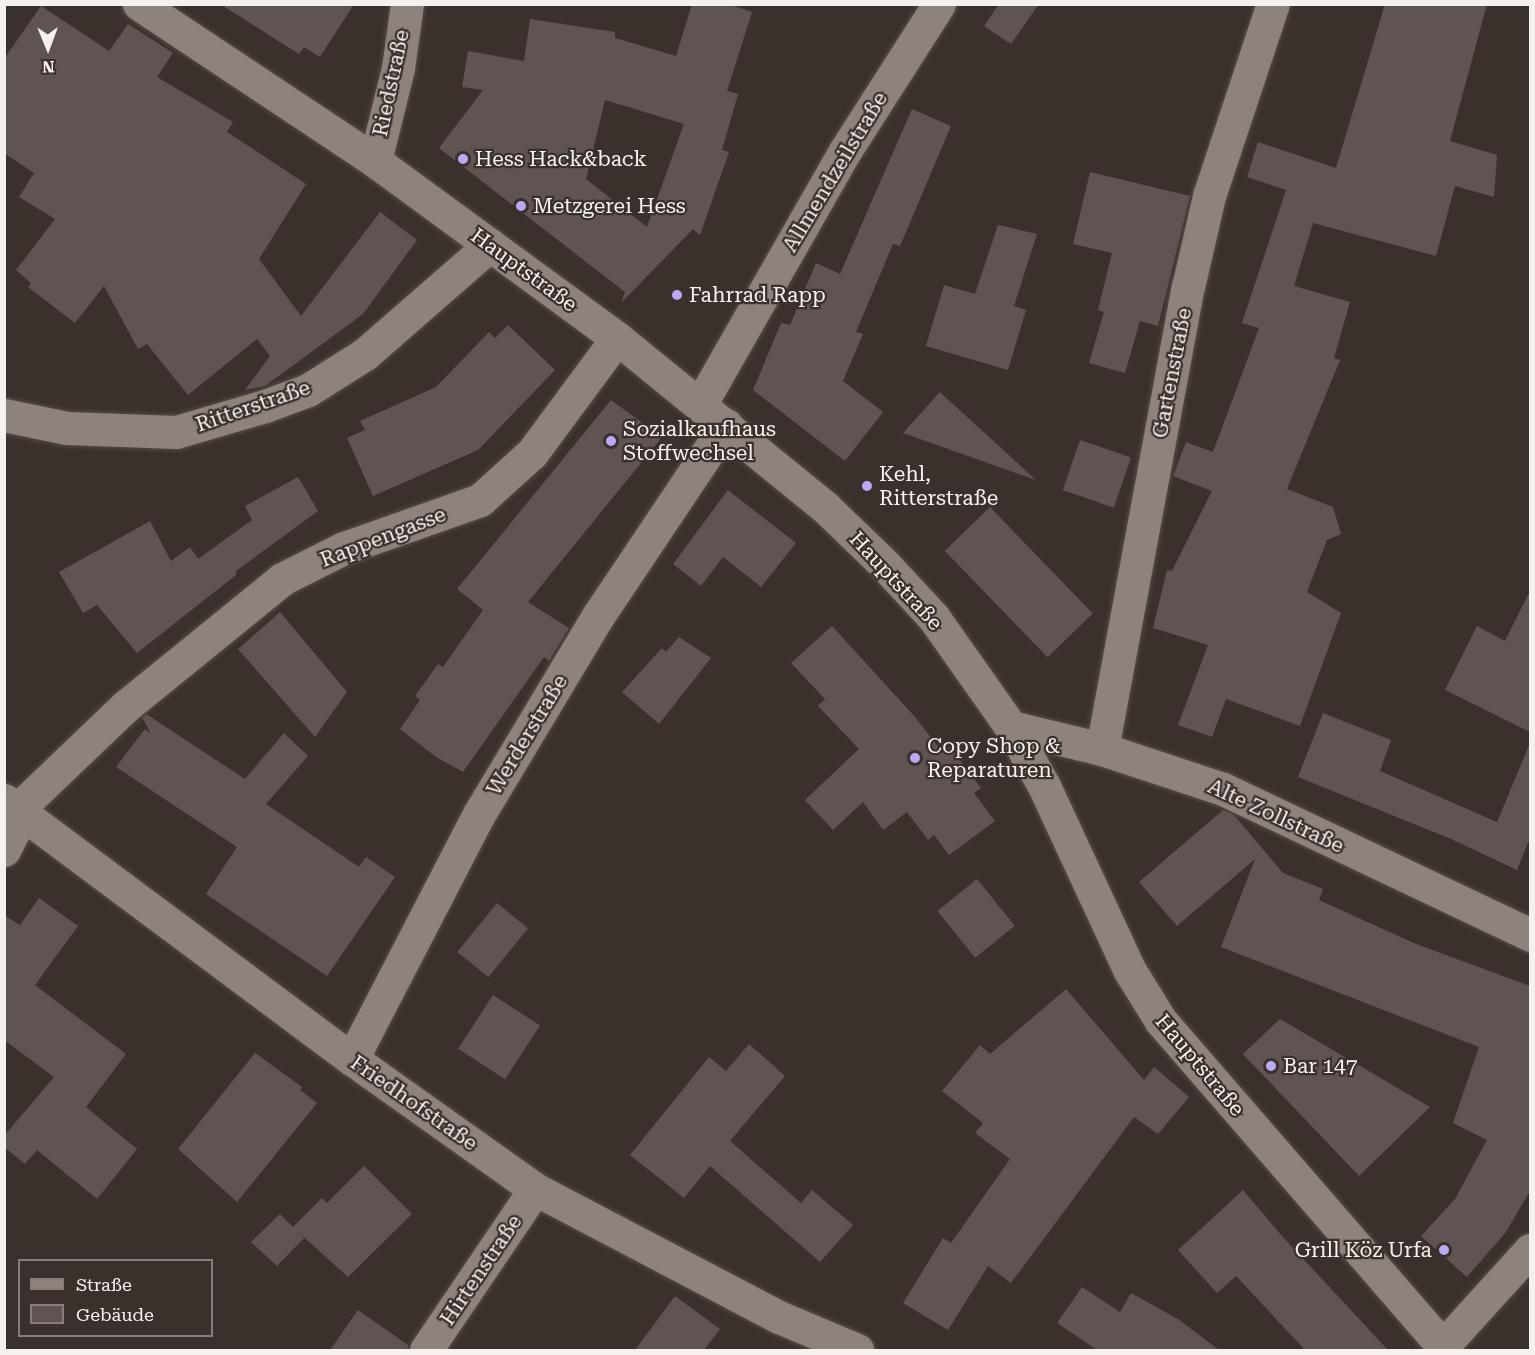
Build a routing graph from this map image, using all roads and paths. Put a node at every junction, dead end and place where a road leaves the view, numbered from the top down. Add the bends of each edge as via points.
1 (139, 4) edge
2 (407, 4) edge
3 (939, 4) edge
4 (1273, 4) edge
5 (375, 161) junction
6 (490, 245) junction
7 (617, 338) junction
8 (700, 405) junction
9 (4, 415) edge
10 (726, 425) junction
11 (1011, 727) junction
12 (1102, 748) junction
13 (11, 805) edge
14 (4, 850) edge
15 (1530, 935) edge
16 (352, 1059) junction
17 (535, 1188) junction
18 (1530, 1250) edge
19 (1444, 1349) edge
20 (426, 1350) edge
21 (858, 1350) edge

1 - 5 street, Hauptstraße
2 - 5 street, Riedstraße via 398,68
3 - 8 street, Allmendzeilstraße via 845,151
4 - 12 street, Gartenstraße via 1209,196
5 - 6 street, Hauptstraße
6 - 7 street, Hauptstraße
6 - 9 street, Ritterstraße via 365,354 308,390 176,432 67,428
7 - 8 street, Hauptstraße
7 - 13 street, Rappengasse via 532,453 480,500 344,548 282,579
8 - 10 street, Hauptstraße
10 - 11 street, Hauptstraße via 826,508 885,565 934,618
10 - 16 street, Werderstraße via 598,616 479,814
11 - 12 street, Alte Zollstraße
11 - 19 street, Hauptstraße via 1044,786 1130,971 1161,1021
12 - 15 street, Alte Zollstraße via 1222,789
13 - 14 street via 15,828
13 - 16 street, Friedhofstraße
16 - 17 street, Friedhofstraße
17 - 20 street, Hirtenstraße
17 - 21 street, Friedhofstraße via 779,1317
18 - 19 street

